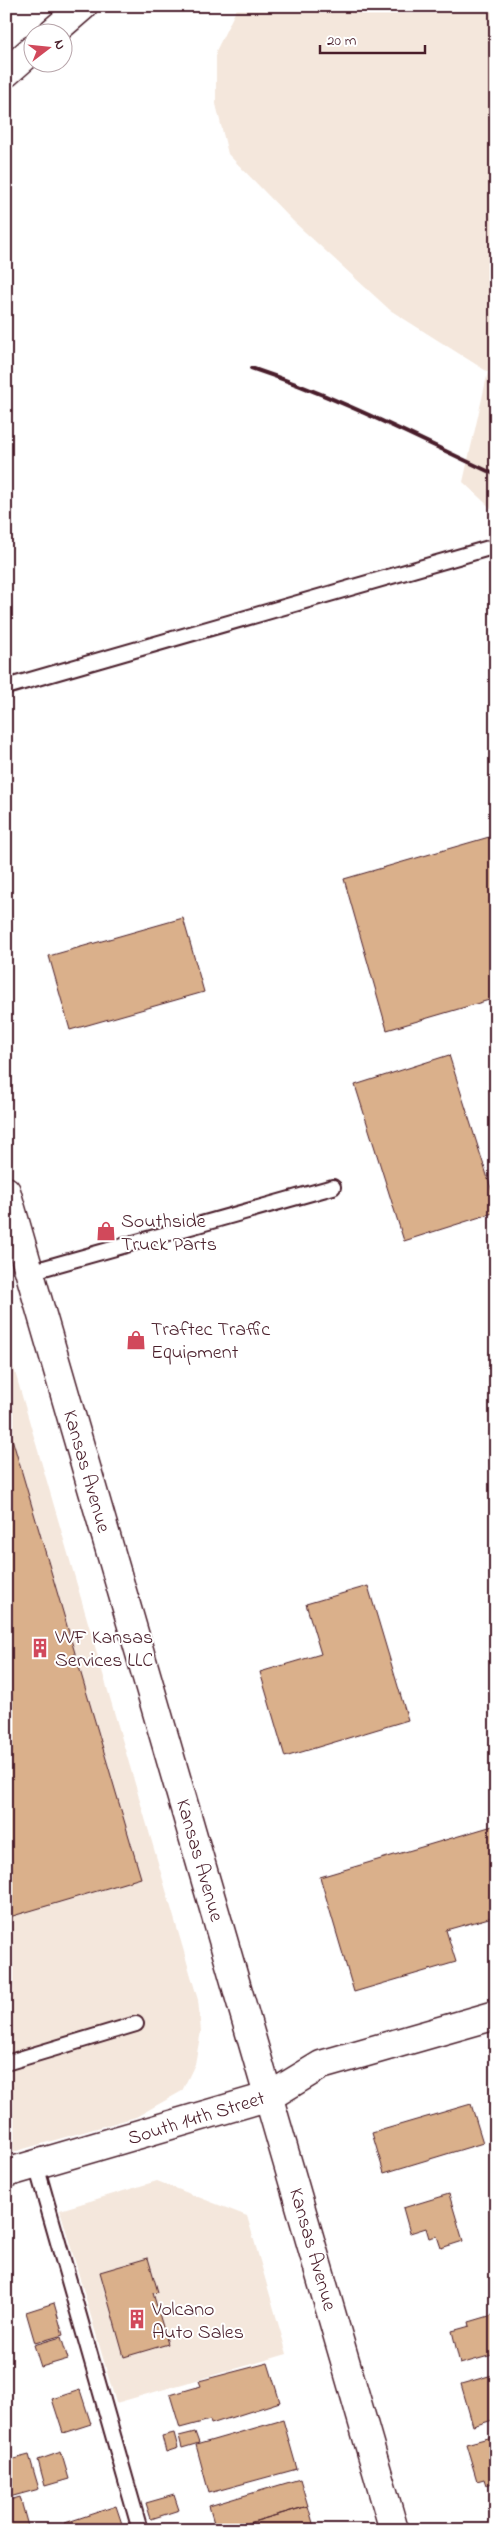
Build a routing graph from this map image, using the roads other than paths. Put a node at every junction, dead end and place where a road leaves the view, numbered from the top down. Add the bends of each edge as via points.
1 (83, 6) edge
2 (65, 22) edge
3 (22, 59) edge
4 (6, 73) edge
5 (496, 546) edge
6 (6, 687) edge
7 (333, 1187) dead end
8 (6, 1191) edge
9 (30, 1272) junction
10 (496, 2015) edge
11 (136, 2024) dead end
12 (6, 2063) edge
13 (270, 2096) junction
14 (36, 2165) junction
15 (6, 2174) edge
16 (140, 2530) edge
17 (394, 2530) edge

1 - 2 main road
3 - 4 main road
5 - 6 lane
7 - 9 lane
8 - 9 main road, Kansas Avenue
9 - 13 main road, Kansas Avenue
10 - 13 main road, South 14th Street via 320,2065
11 - 12 lane
13 - 14 main road, South 14th Street
13 - 17 main road, Kansas Avenue
14 - 15 main road, South 14th Street
14 - 16 lane

